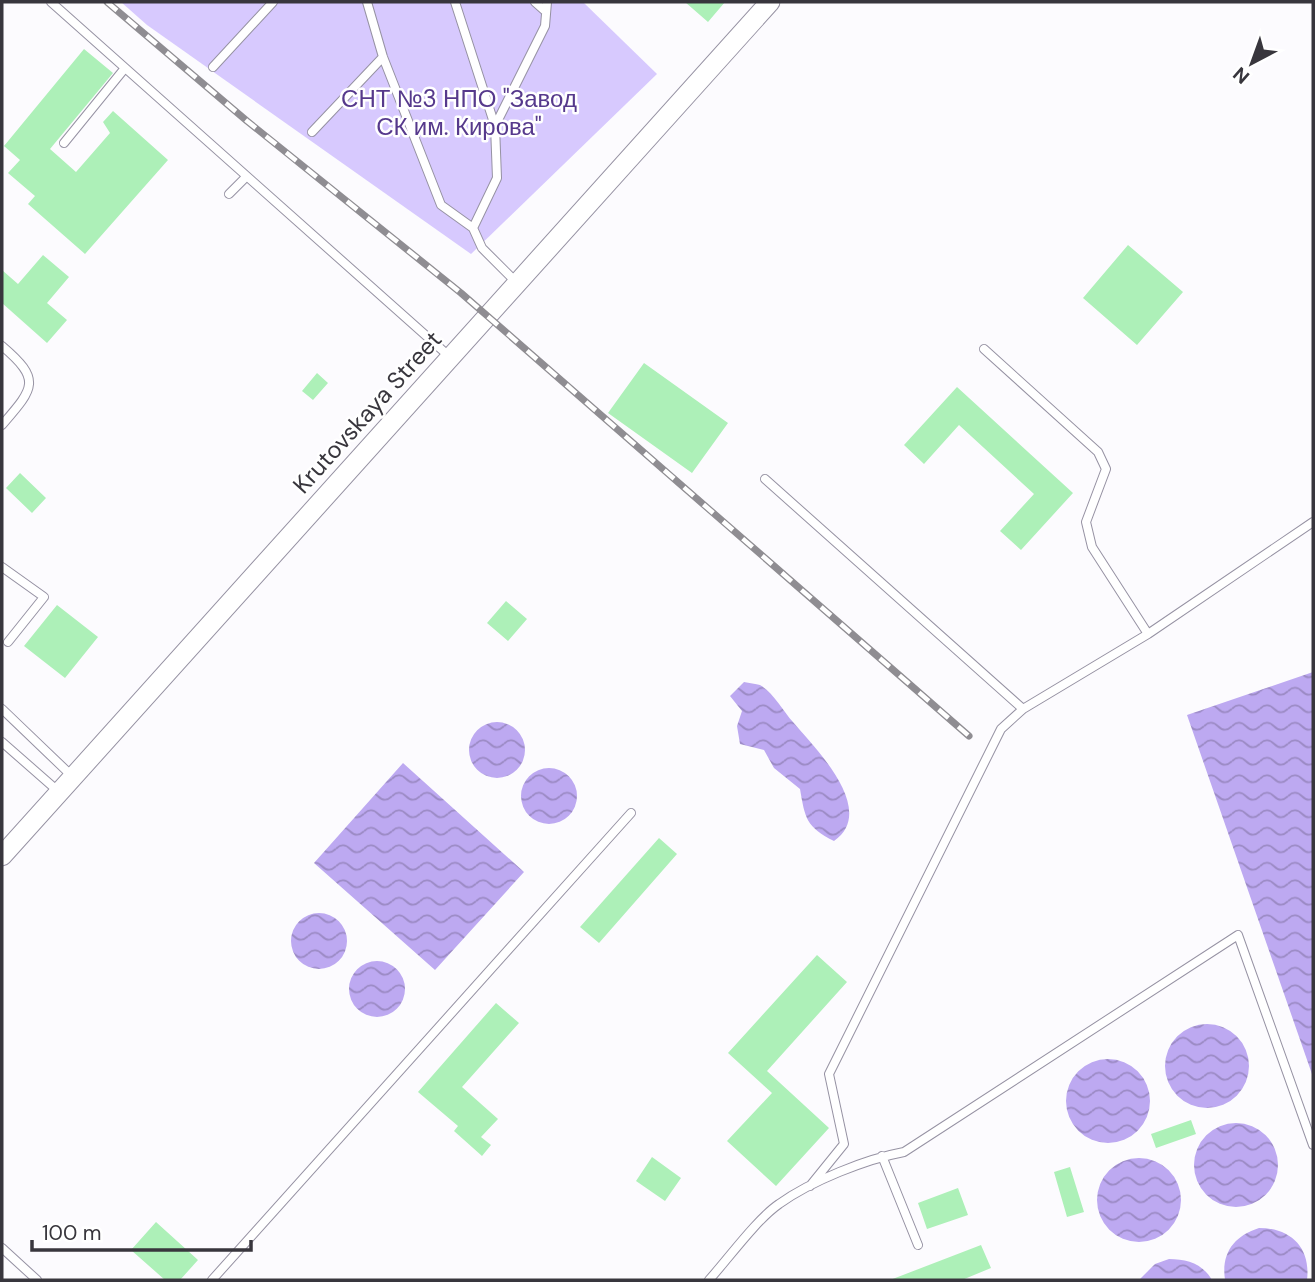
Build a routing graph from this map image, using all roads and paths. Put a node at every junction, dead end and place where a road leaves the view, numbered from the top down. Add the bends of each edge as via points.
1 (51, 2) edge
2 (273, 2) edge
3 (367, 2) edge
4 (455, 2) edge
5 (535, 2) edge
6 (770, 2) edge
7 (546, 6) edge
8 (383, 57) junction
9 (213, 67) dead end
10 (125, 68) junction
11 (495, 126) junction
12 (313, 132) dead end
13 (64, 143) dead end
14 (246, 177) junction
15 (229, 194) dead end
16 (473, 228) junction
17 (517, 283) junction
18 (2, 346) edge
19 (984, 349) dead end
20 (450, 357) junction
21 (2, 425) edge
22 (765, 479) dead end
23 (1313, 522) edge
24 (2, 567) edge
25 (1148, 634) junction
26 (8, 642) dead end
27 (2, 709) edge
28 (1023, 709) junction
29 (2, 742) edge
30 (73, 777) junction
31 (59, 792) junction
32 (631, 813) dead end
33 (2, 856) edge
34 (1313, 1145) edge
35 (881, 1156) junction
36 (810, 1186) junction
37 (918, 1245) dead end
38 (2, 1248) edge
39 (37, 1280) edge
40 (212, 1280) edge
41 (709, 1280) edge

1 - 10 lane
2 - 9 lane
3 - 8 lane
4 - 11 lane
5 - 7 lane
6 - 17 street, Krutovskaya Street
7 - 11 lane via 545,26
8 - 12 lane
8 - 16 lane via 441,205
10 - 13 lane
10 - 14 lane
11 - 16 lane via 497,178
14 - 15 lane
14 - 20 lane
16 - 17 lane via 482,248
17 - 20 street, Krutovskaya Street
18 - 21 lane via 28,371 31,384 27,397
19 - 25 lane via 1098,452 1106,469 1086,522 1092,547
20 - 30 street, Krutovskaya Street
22 - 28 lane
23 - 25 lane
24 - 26 lane via 44,597
25 - 28 lane
27 - 30 lane
28 - 36 lane via 1002,729 830,1074 844,1144
29 - 31 lane
30 - 31 street, Krutovskaya Street
31 - 33 street, Krutovskaya Street
32 - 40 lane
34 - 35 lane via 1238,936 904,1152
35 - 36 lane
35 - 37 lane
36 - 41 lane via 777,1205
38 - 39 lane

